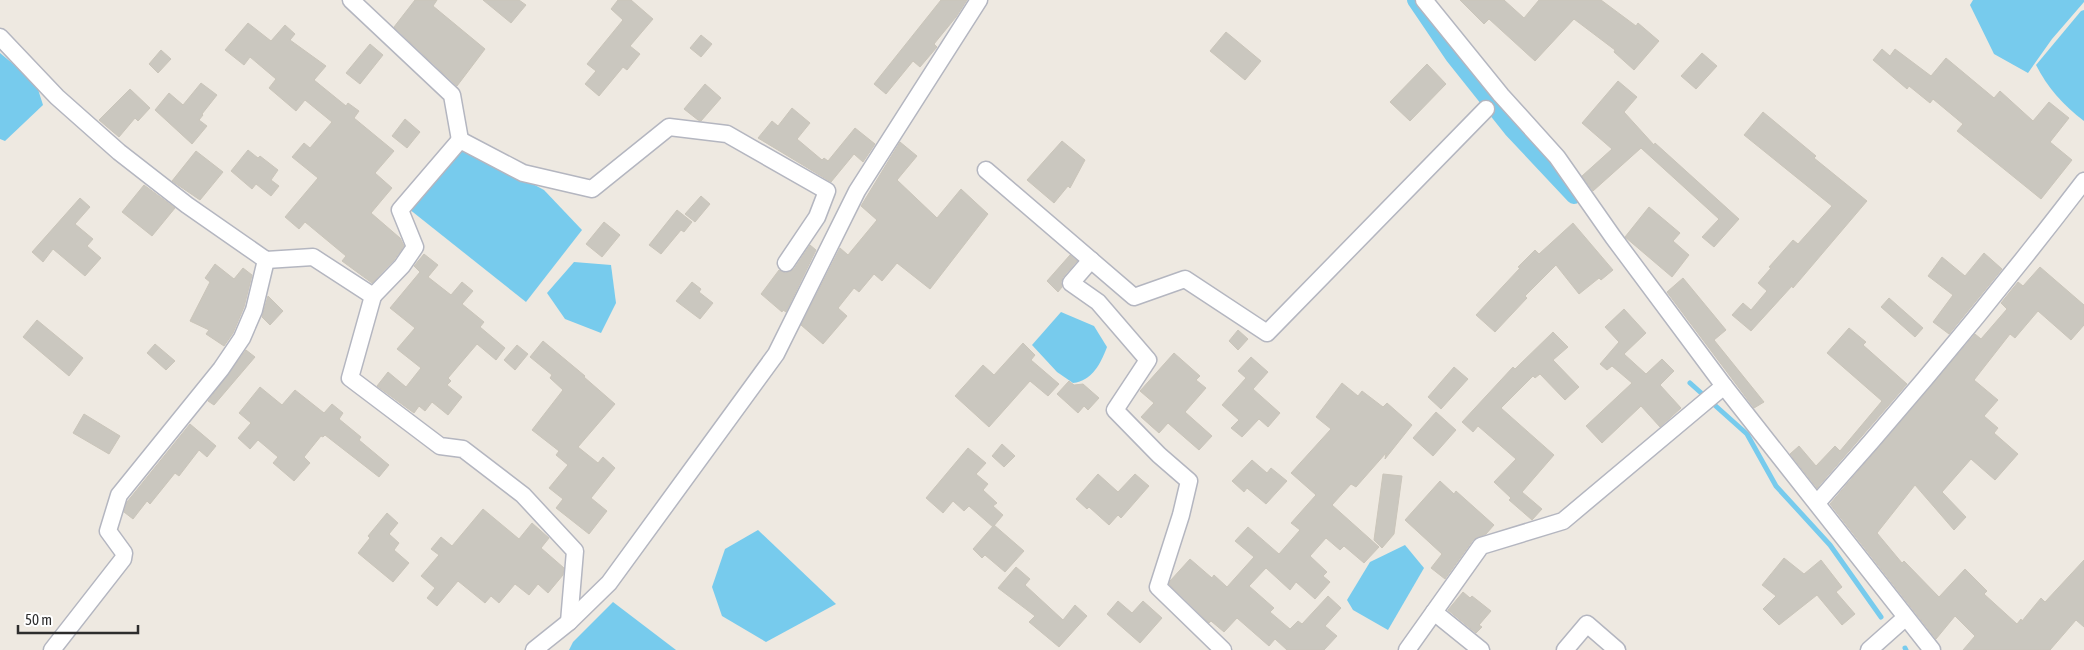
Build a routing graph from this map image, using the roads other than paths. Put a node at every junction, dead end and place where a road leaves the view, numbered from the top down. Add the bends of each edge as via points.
1 (351, 0) edge
2 (979, 0) edge
3 (1424, 0) edge
4 (0, 37) edge
5 (1486, 109) dead end
6 (460, 140) junction
7 (986, 170) dead end
8 (2084, 181) edge
9 (266, 260) junction
10 (1091, 260) junction
11 (786, 263) dead end
12 (373, 296) junction
13 (1719, 390) junction
14 (1817, 503) junction
15 (1434, 612) junction
16 (1906, 618) junction
17 (569, 622) junction
18 (1874, 645) edge
19 (52, 650) edge
20 (534, 650) edge
21 (1223, 650) edge
22 (1407, 650) edge
23 (1481, 650) edge
24 (1565, 650) edge
25 (1617, 650) edge
26 (1932, 650) edge

1 - 6 street via 452,95
2 - 17 street via 857,191 776,354 609,583
3 - 13 street via 1501,95 1557,157
4 - 9 street via 57,96 119,152
5 - 10 street via 1267,333 1185,280 1134,297
6 - 11 street via 523,173 592,189 669,127 726,134 827,191 817,217
6 - 12 street via 400,210 415,247
7 - 10 street
8 - 14 street via 1928,376
9 - 12 street via 313,257
9 - 19 street via 254,310 242,338 221,369 119,495 108,531 124,552 123,559
10 - 21 street via 1071,283 1098,302 1148,360 1115,410 1158,455 1189,481 1158,587
12 - 17 street via 350,378 440,446 463,449 501,478 523,495 575,551
13 - 14 street
13 - 15 street via 1563,522 1481,546
14 - 16 street
15 - 22 street
15 - 23 street
16 - 18 street
16 - 26 street
17 - 20 street
24 - 25 street via 1588,624

